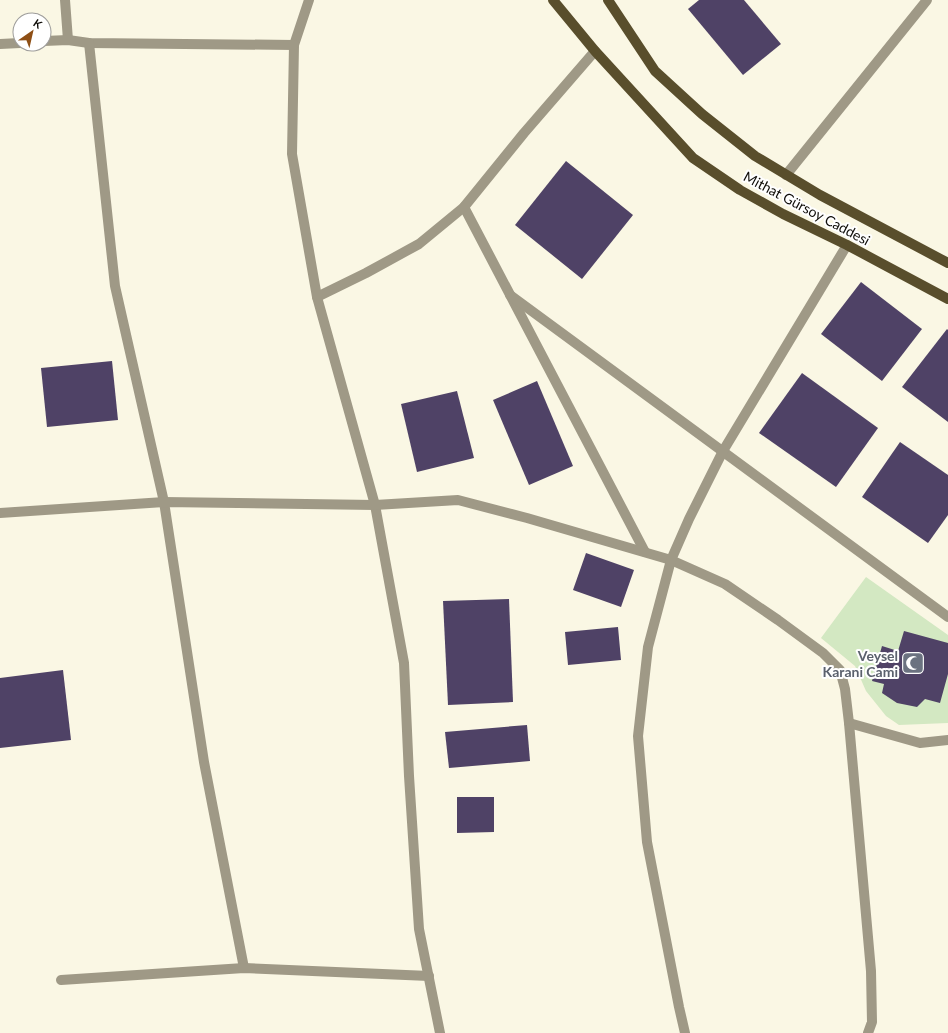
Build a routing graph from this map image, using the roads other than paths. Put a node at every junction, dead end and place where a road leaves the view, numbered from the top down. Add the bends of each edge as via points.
1 (65, 0) edge
2 (309, 0) edge
3 (553, 0) edge
4 (608, 0) edge
5 (927, 0) edge
6 (68, 40) junction
7 (52, 41) edge
8 (12, 43) edge
9 (89, 43) junction
10 (0, 44) edge
11 (294, 45) junction
12 (595, 51) junction
13 (786, 175) junction
14 (464, 207) junction
15 (847, 245) junction
16 (948, 263) edge
17 (510, 295) junction
18 (317, 297) junction
19 (948, 298) edge
20 (723, 451) junction
21 (164, 502) junction
22 (375, 505) junction
23 (0, 513) edge
24 (645, 552) junction
25 (671, 560) junction
26 (948, 617) edge
27 (849, 723) junction
28 (948, 740) edge
29 (244, 968) junction
30 (429, 976) junction
31 (61, 980) dead end
32 (440, 1033) edge
33 (685, 1033) edge
34 (868, 1033) edge

1 - 6 street
2 - 11 street
3 - 12 main road, Mithat Gürsoy Caddesi
4 - 13 main road, Mithat Gürsoy Caddesi via 655,70 702,114 755,156
5 - 13 street
6 - 7 street
6 - 9 street
8 - 10 street
9 - 11 street
9 - 21 street via 115,286
11 - 18 street via 292,154
12 - 14 street
12 - 15 main road, Mithat Gürsoy Caddesi via 693,158 740,190
13 - 16 main road, Mithat Gürsoy Caddesi
14 - 17 street
14 - 18 street via 419,244
15 - 19 main road, Mithat Gürsoy Caddesi
15 - 20 street
17 - 20 street
17 - 24 street
18 - 22 street
20 - 25 street
20 - 26 street
21 - 22 street
21 - 23 street
21 - 29 street via 204,762
22 - 24 street via 458,500
22 - 30 street via 404,664 419,929
24 - 25 street
25 - 27 street via 726,584 823,653 840,670
25 - 33 street via 648,647 638,736 647,842
27 - 28 street via 920,743
27 - 34 street via 871,971 872,1022
29 - 30 street
29 - 31 street
30 - 32 street

